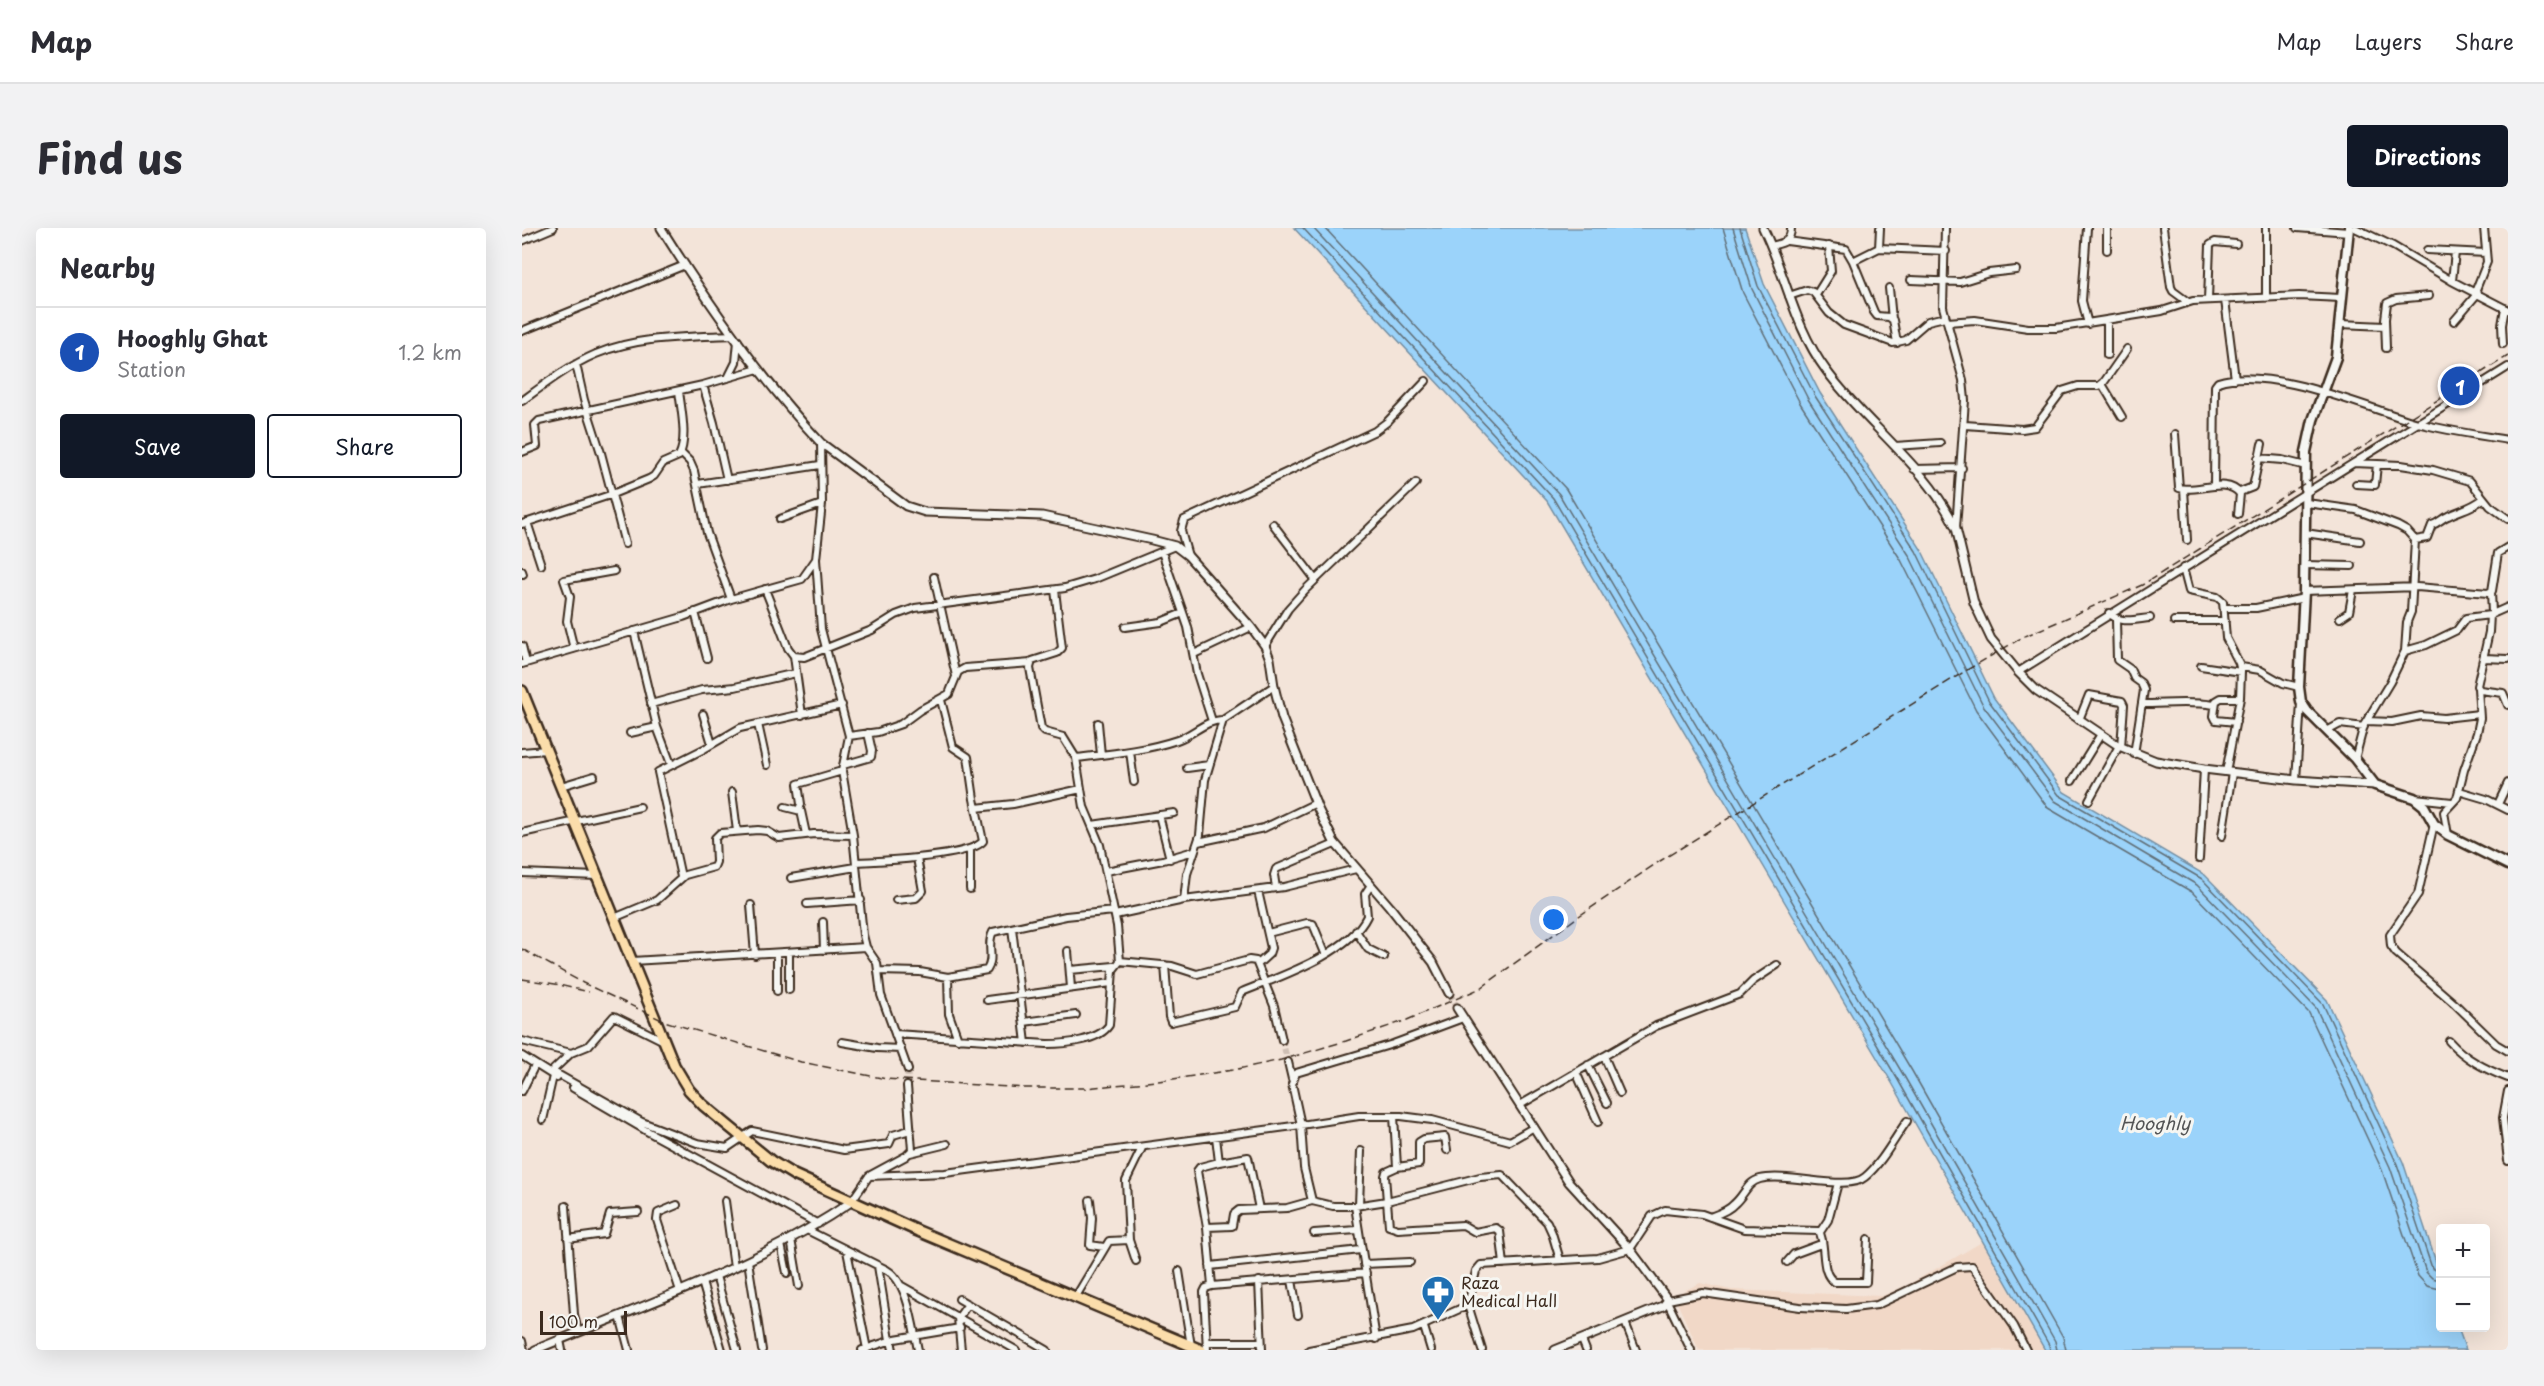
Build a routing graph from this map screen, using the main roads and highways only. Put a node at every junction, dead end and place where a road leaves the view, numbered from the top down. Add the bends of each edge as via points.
1 (2351, 229) edge
2 (522, 692) edge
3 (2508, 865) edge
4 (1204, 1346) edge

1 - 3 main road via 2336,357 2313,420 2306,466 2301,702 2375,785 2414,798 2448,835
2 - 4 main road via 674,1065 689,1090 783,1169 850,1202 1075,1298 1191,1346

